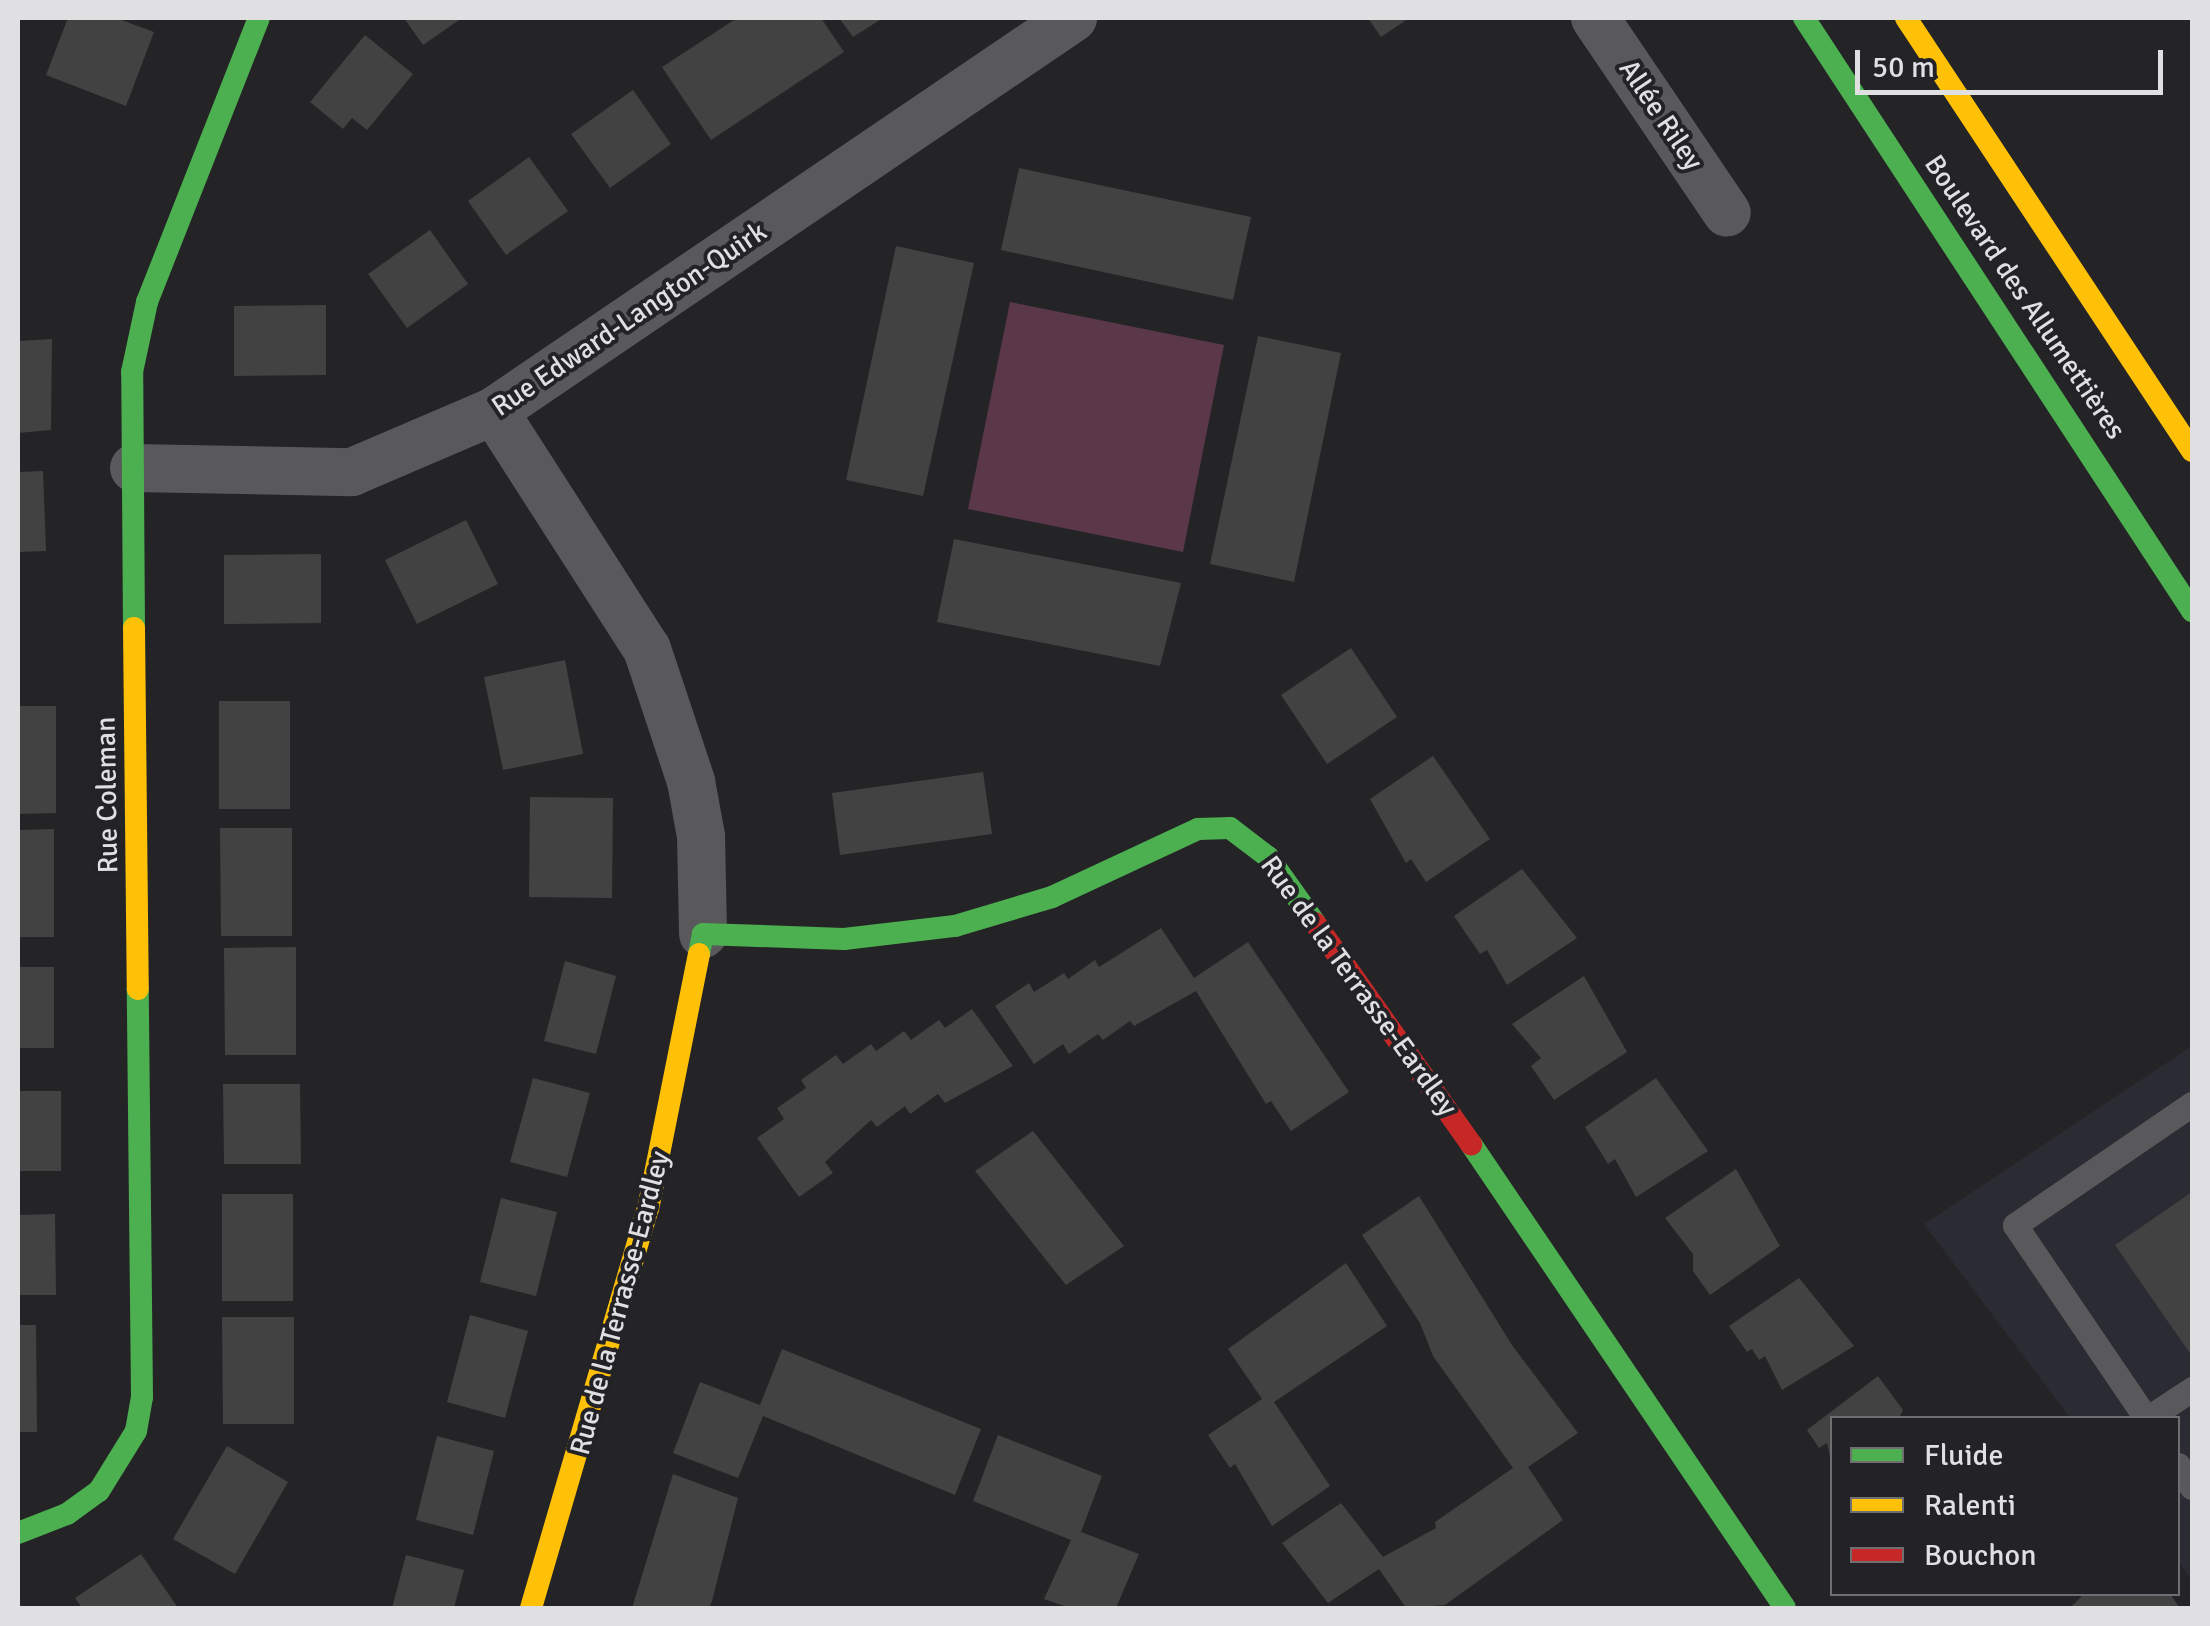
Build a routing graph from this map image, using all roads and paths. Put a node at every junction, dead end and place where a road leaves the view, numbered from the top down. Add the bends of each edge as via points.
1 (259, 18) edge
2 (1074, 18) edge
3 (1596, 18) edge
4 (1804, 18) edge
5 (1906, 18) edge
6 (1727, 213) dead end
7 (494, 411) junction
8 (2192, 452) edge
9 (134, 468) junction
10 (2192, 611) edge
11 (703, 934) junction
12 (2192, 1104) edge
13 (2188, 1402) edge
14 (2146, 1416) edge
15 (2152, 1416) edge
16 (18, 1533) edge
17 (531, 1608) edge
18 (1785, 1608) edge

1 - 9 main road, Rue Coleman via 136,340
2 - 7 street, Rue Edward-Langton-Quirk
3 - 6 street, Allée Riley
4 - 10 main road, Boulevard des Allumettières
5 - 8 main road, Boulevard des Allumettières
7 - 9 street, Rue Edward-Langton-Quirk via 352,472
7 - 11 street, Rue de la Terrasse-Eardley via 647,649 691,781 701,836
9 - 16 main road, Rue Coleman via 142,1396 136,1431 100,1492
11 - 17 main road, Rue de la Terrasse-Eardley via 652,1192
11 - 18 main road, Rue de la Terrasse-Eardley via 844,939 955,926 1052,897 1198,829 1230,828 1252,840 1442,1100
12 - 14 lane via 2015,1225
13 - 15 lane

